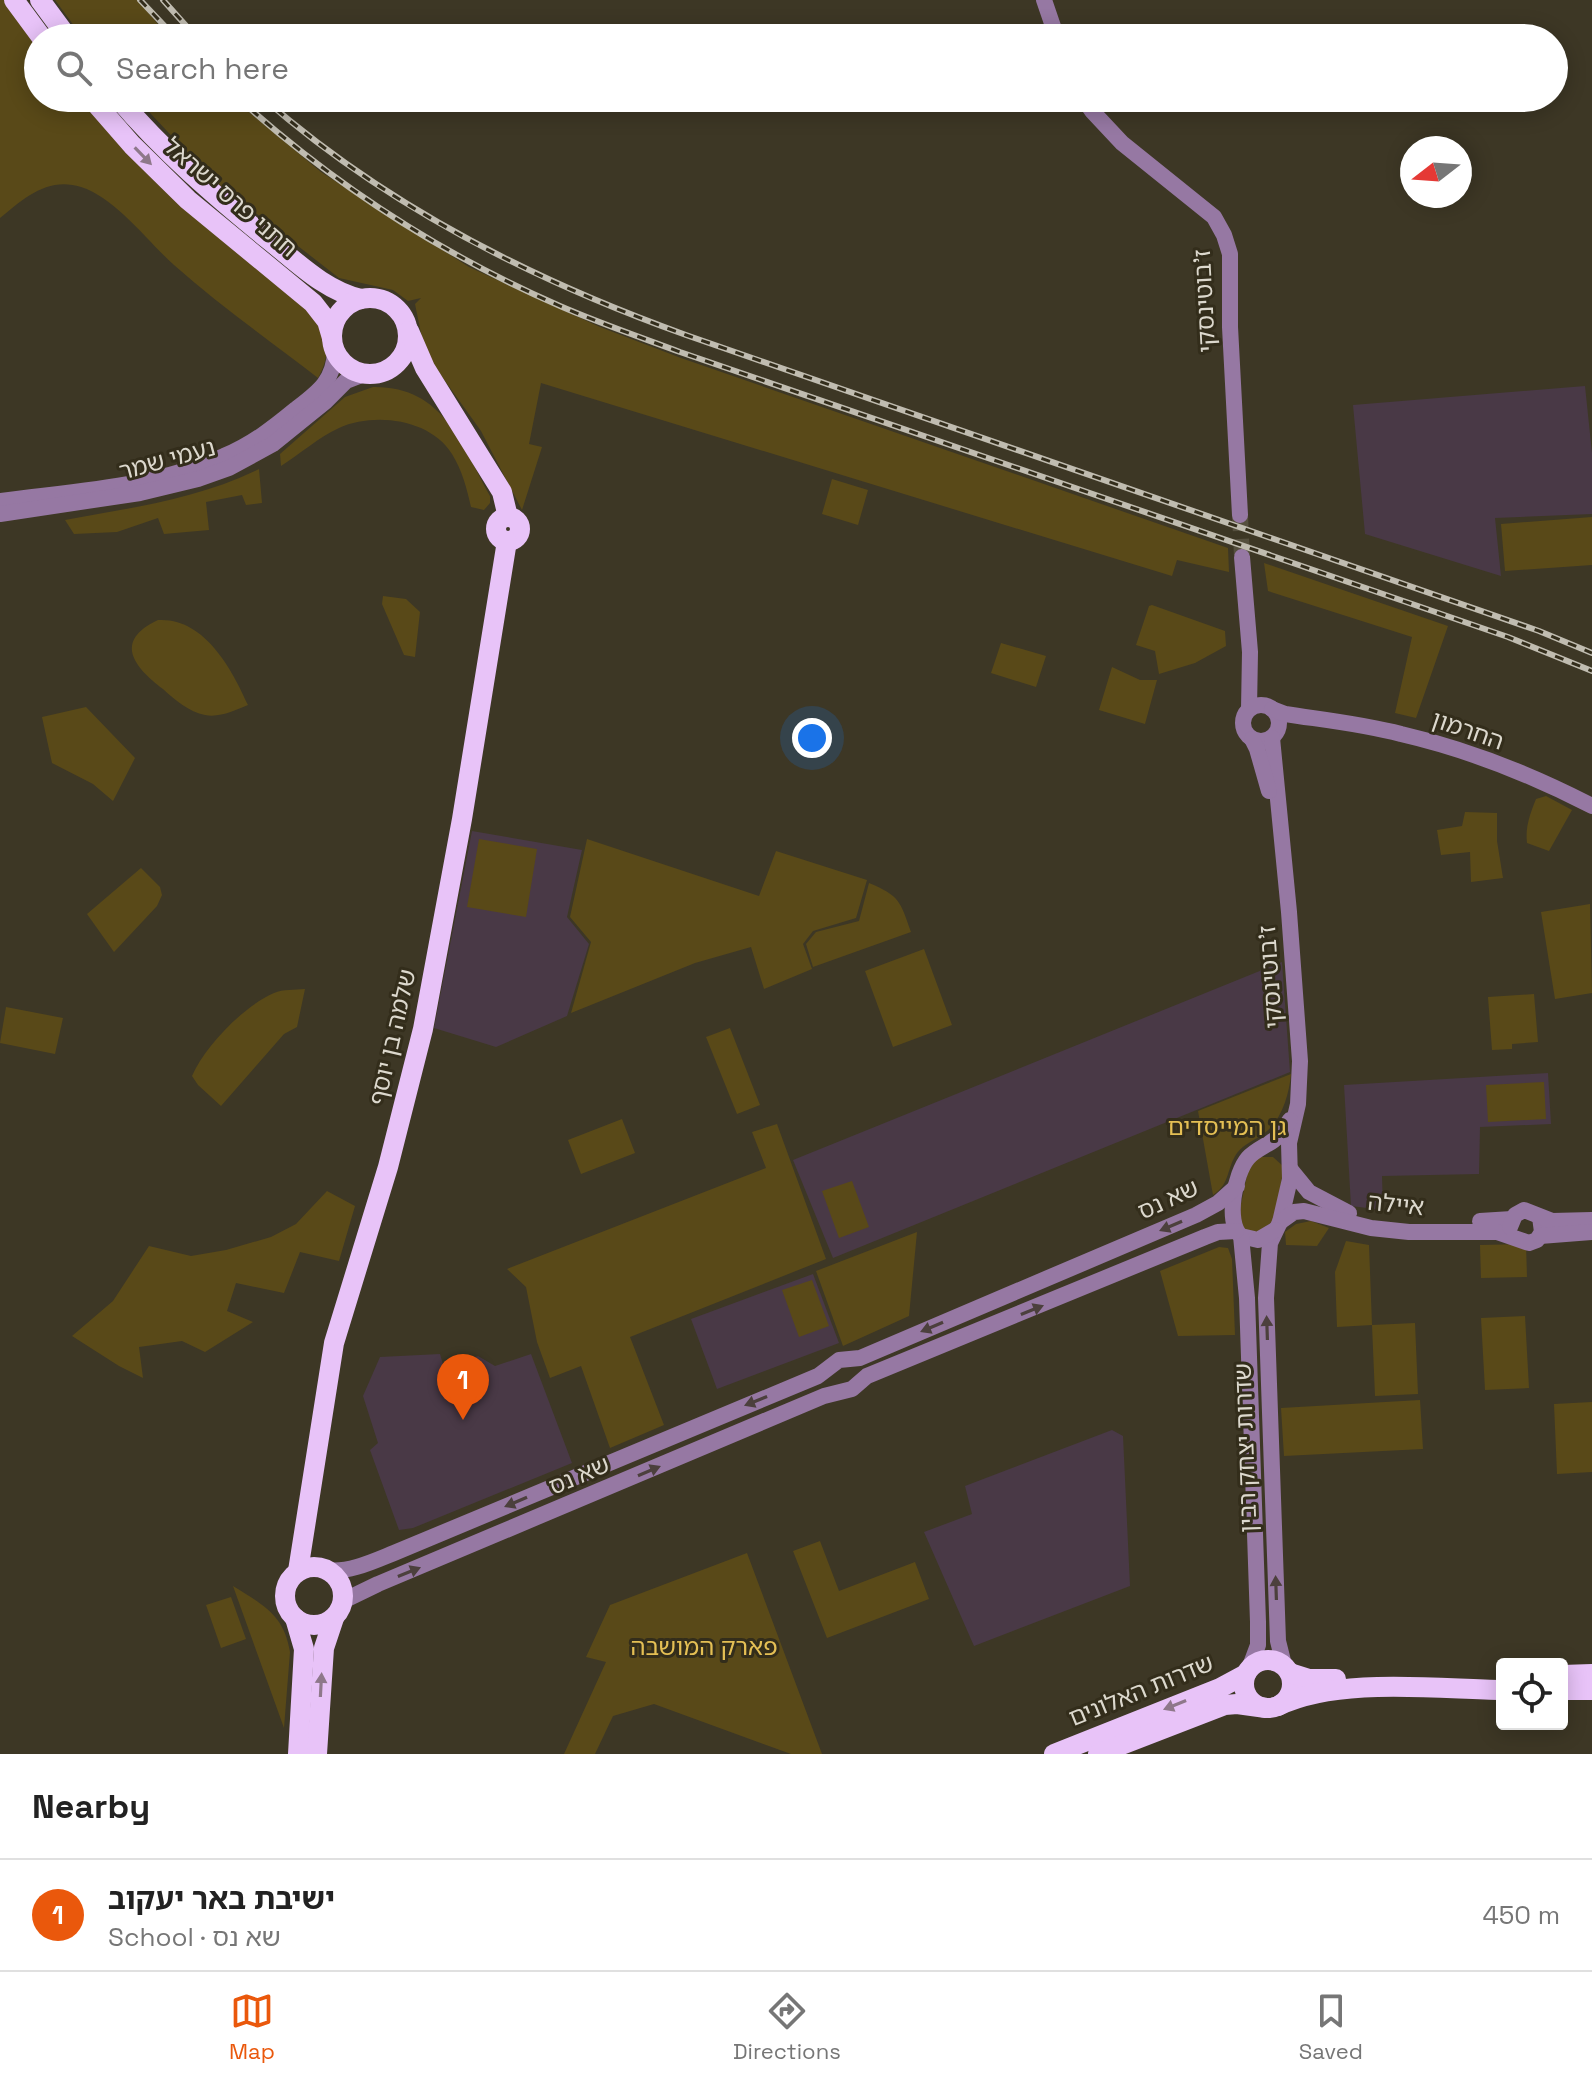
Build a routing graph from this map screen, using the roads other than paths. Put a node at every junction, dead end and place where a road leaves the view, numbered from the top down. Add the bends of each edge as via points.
1 (14, 0) edge
2 (40, 0) edge
3 (1044, 0) edge
4 (32, 24) edge
5 (58, 24) edge
6 (1052, 24) edge
7 (104, 112) edge
8 (131, 112) edge
9 (1093, 112) edge
10 (361, 299) junction
11 (408, 329) junction
12 (333, 344) junction
13 (385, 372) junction
14 (364, 374) junction
15 (451, 408) junction
16 (0, 501) edge
17 (0, 514) edge
18 (1240, 515) tunnel mouth
19 (1242, 557) tunnel mouth
20 (1250, 652) junction
21 (1270, 707) junction
22 (1249, 709) junction
23 (1322, 719) junction
24 (1274, 735) junction
25 (1252, 739) junction
26 (1592, 806) edge
27 (1284, 846) junction
28 (1298, 1104) junction
29 (1258, 1150) junction
30 (1290, 1167) junction
31 (1237, 1186) junction
32 (1540, 1217) junction
33 (1592, 1220) edge
34 (1278, 1226) junction
35 (1512, 1227) junction
36 (1592, 1232) edge
37 (1238, 1234) junction
38 (1540, 1236) junction
39 (850, 1360) junction
40 (828, 1371) junction
41 (857, 1383) junction
42 (839, 1391) junction
43 (305, 1539) junction
44 (325, 1569) junction
45 (298, 1571) junction
46 (337, 1612) junction
47 (295, 1618) junction
48 (1287, 1669) junction
49 (1248, 1671) junction
50 (1592, 1674) edge
51 (1568, 1675) edge
52 (1496, 1677) edge
53 (1496, 1690) edge
54 (1568, 1690) edge
55 (1592, 1690) edge
56 (1272, 1707) junction
57 (298, 1754) edge
58 (317, 1754) edge
59 (1054, 1754) edge
60 (1098, 1754) edge

1 - 4 main road
2 - 5 main road
3 - 6 street
7 -> 12 main road, חתני פרס ישראל via 179,191 313,303 327,321
8 - 10 main road, חתני פרס ישראל via 235,212 331,289
9 - 18 street, ז'בוטינסקי via 1122,143 1214,217 1224,235 1230,254
10 - 11 main road via 392,304
10 - 12 main road via 337,318
11 - 13 main road via 403,356
11 - 15 main road
12 - 14 main road via 352,370
12 - 16 street, נעמי שמר via 335,367 316,393 266,434 224,456 138,481
13 - 14 main road
13 - 15 main road via 417,375
14 - 17 street, נעמי שמר via 346,381 273,444 229,468 140,493
15 - 43 main road, שלמה בן יוסף via 502,492 508,517 520,530 507,541 423,1029 334,1343
19 - 20 street
20 - 21 street
20 - 22 street
21 - 22 street
21 - 23 street, החרמון
21 - 24 street via 1279,723
22 - 25 street via 1243,724
23 - 24 street, החרמון via 1288,726
23 - 26 street, החרמון via 1401,733 1466,753
24 - 25 street
24 - 27 street, ז'בוטינסקי
25 - 27 street, ז'בוטינסקי
27 - 28 street, ז'בוטינסקי via 1300,1061
28 - 29 street, ז'בוטינסקי via 1278,1138
28 - 30 street, ז'בוטינסקי via 1289,1143
29 - 30 street via 1276,1150
29 - 31 street, ז'בוטינסקי via 1244,1162
30 - 34 street, שדרות יצחק רבין
30 - 35 street, איילה via 1309,1192 1349,1213
31 - 37 street, שדרות יצחק רבין via 1231,1212
31 -> 39 street, שא נס via 1196,1215
32 - 33 street
32 - 35 street via 1524,1210
32 - 38 street
34 - 35 street, איילה via 1294,1212 1304,1211 1396,1231 1497,1232
34 - 37 street, איילה via 1258,1240
48 -> 34 street, שדרות יצחק רבין via 1278,1641 1266,1298 1270,1243
35 - 38 street via 1524,1243
36 - 38 street
41 -> 37 street, שא נס via 1205,1237 1224,1231
37 - 49 street, שדרות יצחק רבין via 1248,1311 1258,1622 1258,1645
39 - 40 street via 834,1362
39 - 41 street via 858,1368
40 - 42 street via 828,1381
40 -> 44 street, שא נס via 394,1553 335,1571
41 - 42 street
46 -> 42 street, שא נס via 347,1599 378,1584
43 - 44 main road via 310,1557
43 - 45 main road, שלמה בן יוסף
44 - 45 main road
44 - 46 main road via 341,1586
45 - 47 main road via 284,1593
46 - 47 main road via 314,1626
58 -> 46 main road via 322,1666
47 - 57 main road via 304,1649
48 - 49 main road via 1270,1660
48 - 52 main road via 1315,1680
48 - 56 main road via 1292,1688 1284,1702
49 - 56 main road via 1244,1686 1249,1699
49 -> 59 main road, שדרות האלונים via 1220,1688
50 - 51 main road
53 - 56 main road via 1324,1691
54 - 55 main road
56 - 60 main road, שדרות האלונים via 1225,1705

